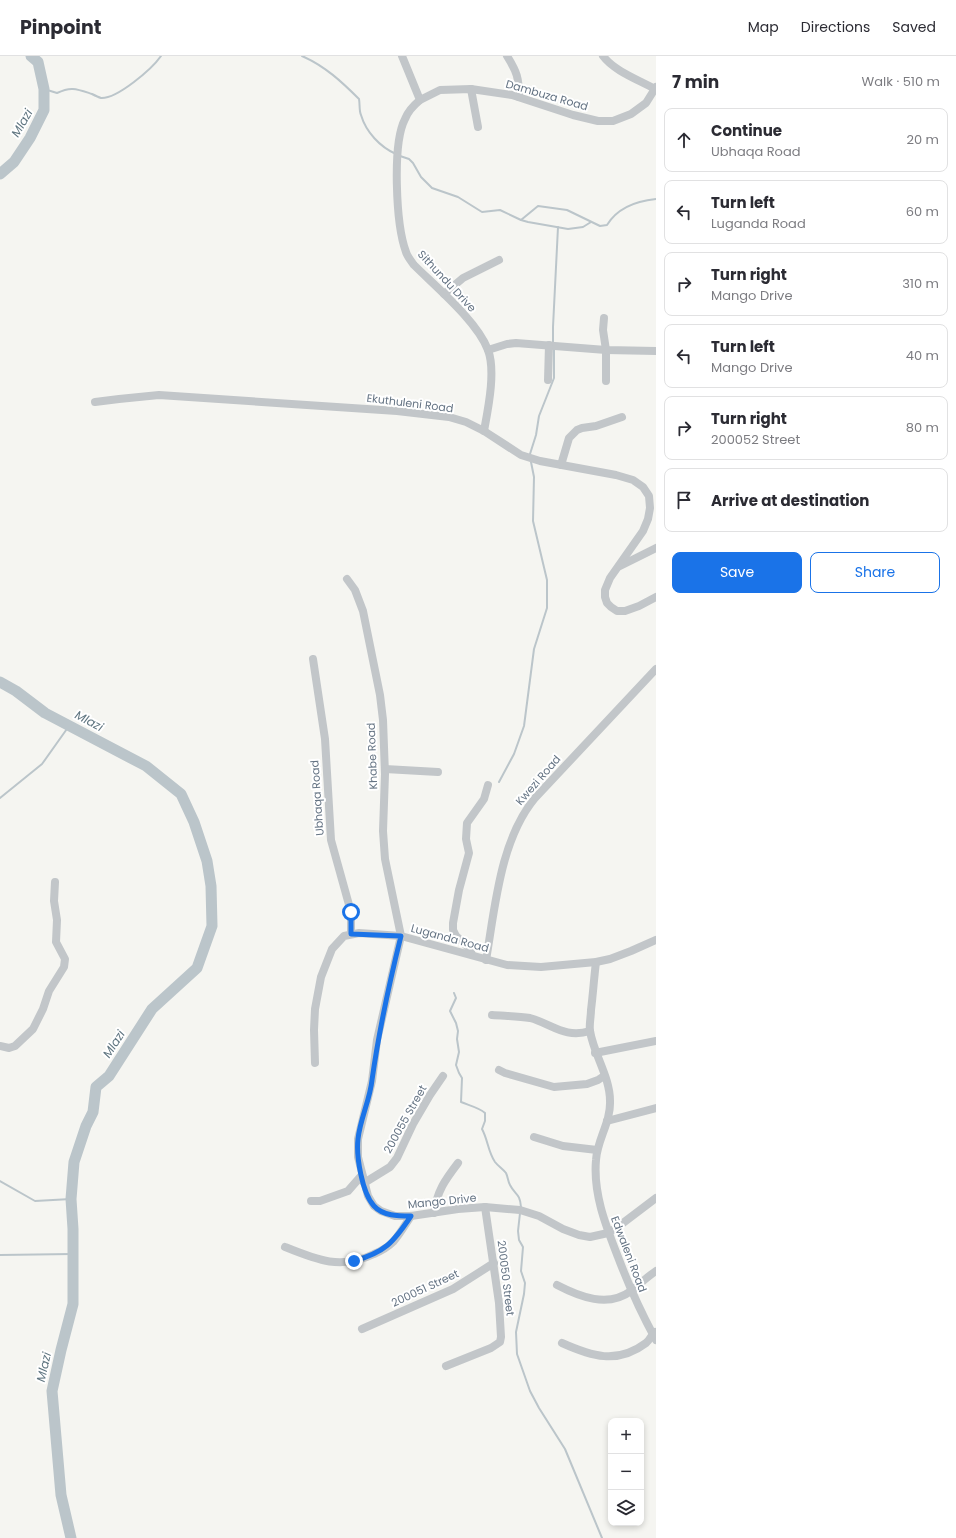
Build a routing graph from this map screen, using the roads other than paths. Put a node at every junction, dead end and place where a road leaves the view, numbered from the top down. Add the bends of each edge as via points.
1 (402, 56) edge
2 (507, 56) edge
3 (603, 56) edge
4 (655, 88) edge
5 (471, 89) junction
6 (519, 97) junction
7 (420, 100) junction
8 (478, 127) dead end
9 (499, 260) dead end
10 (444, 294) junction
11 (604, 318) dead end
12 (549, 345) junction
13 (488, 350) junction
14 (606, 350) junction
15 (656, 351) edge
16 (548, 380) dead end
17 (606, 381) dead end
18 (95, 402) dead end
19 (622, 417) dead end
20 (484, 431) junction
21 (561, 465) junction
22 (656, 548) edge
23 (617, 567) junction
24 (347, 579) dead end
25 (656, 597) edge
26 (313, 659) dead end
27 (656, 669) edge
28 (385, 769) junction
29 (438, 772) dead end
30 (488, 785) dead end
31 (55, 882) dead end
32 (351, 934) junction
33 (401, 936) junction
34 (656, 940) edge
35 (472, 955) junction
36 (486, 960) junction
37 (596, 962) junction
38 (492, 1016) dead end
39 (590, 1031) junction
40 (656, 1041) edge
41 (0, 1046) edge
42 (595, 1052) junction
43 (315, 1063) dead end
44 (499, 1070) dead end
45 (443, 1076) dead end
46 (604, 1076) junction
47 (656, 1108) edge
48 (607, 1121) junction
49 (534, 1137) dead end
50 (598, 1150) junction
51 (458, 1163) dead end
52 (363, 1179) junction
53 (656, 1198) edge
54 (311, 1202) dead end
55 (485, 1208) junction
56 (434, 1213) junction
57 (411, 1216) junction
58 (608, 1233) junction
59 (285, 1247) dead end
60 (494, 1262) junction
61 (656, 1271) edge
62 (557, 1285) dead end
63 (631, 1291) junction
64 (362, 1329) dead end
65 (655, 1335) edge
66 (562, 1343) dead end
67 (446, 1366) dead end

1 - 7 street
2 - 6 street via 519,79
3 - 4 street via 607,62
4 - 6 street, Dambuza Road via 646,103 631,114 613,122 572,115
5 - 6 street, Dambuza Road
5 - 7 street, Dambuza Road via 440,90
5 - 8 street
7 - 10 street, Sithundu Drive via 404,119 398,141 396,160 401,234 406,253 414,265
9 - 10 street via 463,278
10 - 13 street, Sithundu Drive via 474,326
11 - 14 street
12 - 13 street via 516,343
12 - 14 street
12 - 16 street
13 - 20 street, Sithundu Drive via 491,365 490,391
14 - 15 street
14 - 17 street
18 - 20 street, Ekuthuleni Road via 159,395 390,410 449,417
19 - 21 street via 577,430 569,438
20 - 21 street, Ekuthuleni Road via 522,455
21 - 23 street, Ekuthuleni Road via 633,480 643,487 649,496 649,513 643,531
22 - 23 street
23 - 25 street, Ekuthuleni Road via 605,590 607,603 611,607 617,611 625,611
24 - 28 street, Khabe Road via 359,599 375,667 383,720
26 - 32 street, Ubhaqa Road via 325,738 331,840 351,912
27 - 36 street, Kwezi Road via 521,816 507,853
28 - 29 street
28 - 33 street, Khabe Road via 385,859
30 - 35 street via 484,799 467,822 466,839 469,853 453,924 456,936 470,949
31 - 41 street via 56,942 64,959 64,967 49,991 33,1029 15,1046
32 - 33 street, Luganda Road
32 - 43 street via 344,936 332,949 320,977 315,1009
33 - 35 street, Luganda Road
33 - 52 street, Mango Drive via 358,1139 358,1157
34 - 37 street, Luganda Road via 610,959
35 - 36 street, Luganda Road
36 - 37 street, Luganda Road via 534,967
37 - 39 street, Edwaleni Road
38 - 39 street via 531,1019 565,1032
39 - 42 street, Edwaleni Road
40 - 42 street
42 - 46 street, Edwaleni Road
44 - 46 street via 554,1087 588,1084
45 - 52 street, 200055 Street via 413,1124 397,1158 390,1167
46 - 48 street, Edwaleni Road via 610,1101
47 - 48 street
48 - 50 street, Edwaleni Road
49 - 50 street via 563,1146
50 - 58 street, Edwaleni Road via 595,1172
51 - 56 street via 438,1192
52 - 54 street, 200055 Street via 348,1191 325,1200
52 - 57 street, Mango Drive via 371,1201 380,1211 395,1216
53 - 58 street, Mango Drive
55 - 56 street, Mango Drive
55 - 58 street, Mango Drive via 530,1212 579,1235 590,1237
55 - 60 street, 200050 Street
56 - 57 street, Mango Drive
57 - 59 street via 392,1243 368,1257 354,1261 326,1262
58 - 63 street, Edwaleni Road
60 - 64 street, 200051 Street via 453,1289
60 - 67 street, 200050 Street via 500,1342 492,1348
61 - 63 street
62 - 63 street via 577,1295 602,1300 612,1299
63 - 65 street, Edwaleni Road
65 - 66 street via 637,1349 616,1356 591,1355

